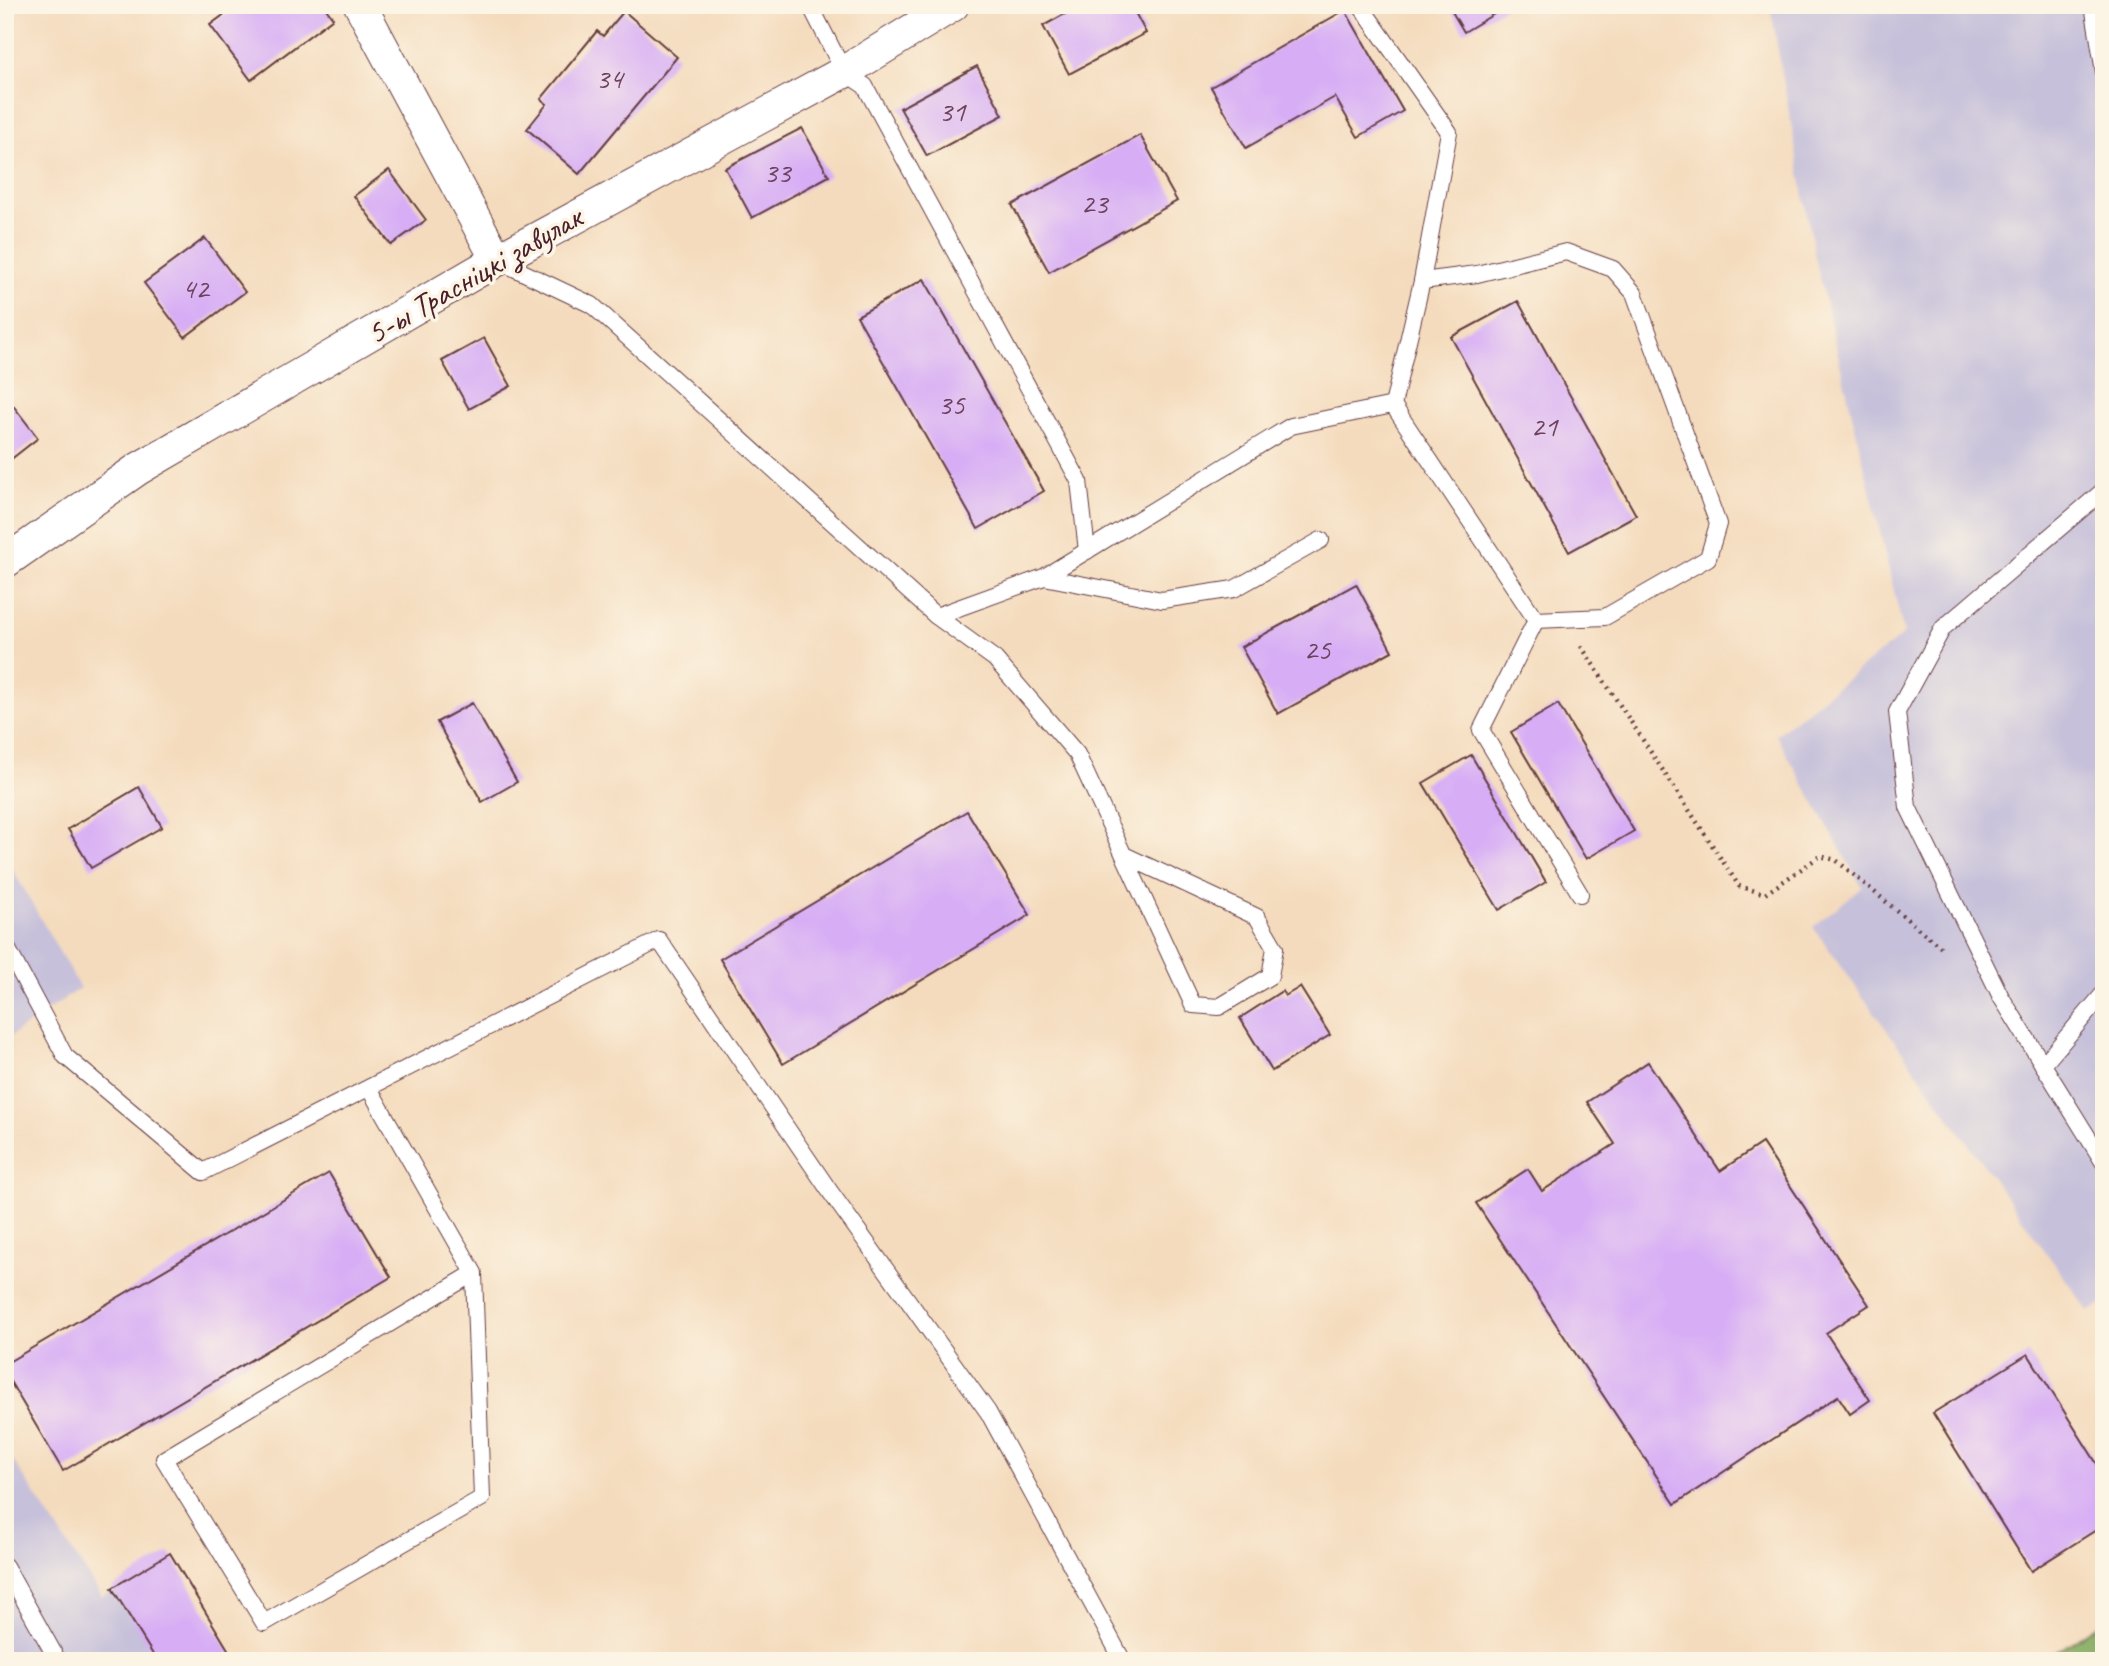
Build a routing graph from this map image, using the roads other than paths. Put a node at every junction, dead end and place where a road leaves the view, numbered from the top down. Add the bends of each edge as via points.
1 (360, 5) edge
2 (810, 5) edge
3 (953, 5) edge
4 (1360, 5) edge
5 (2093, 5) edge
6 (845, 72) junction
7 (2104, 72) edge
8 (497, 260) junction
9 (1422, 281) junction
10 (1392, 405) junction
11 (2104, 489) edge
12 (1321, 540) dead end
13 (1087, 551) junction
14 (5, 562) edge
15 (1044, 577) junction
16 (936, 616) junction
17 (1535, 620) junction
18 (1124, 855) junction
19 (1580, 894) dead end
20 (5, 944) edge
21 (2104, 993) edge
22 (2043, 1065) junction
23 (369, 1088) junction
24 (2104, 1163) edge
25 (474, 1273) junction
26 (5, 1566) edge
27 (58, 1661) edge
28 (1123, 1661) edge

1 - 8 street
2 - 6 lane
3 - 6 street, 5-ы Трасніцкі завулак
4 - 9 lane via 1449,132
5 - 7 lane
6 - 8 street, 5-ы Трасніцкі завулак
6 - 13 lane via 865,86 1079,481
8 - 14 street, 5-ы Трасніцкі завулак via 138,470
8 - 16 lane via 592,305
9 - 10 lane
9 - 17 lane via 1478,274 1566,252 1613,269 1634,293 1718,524 1708,558 1605,617
10 - 13 lane via 1291,426
10 - 17 lane
11 - 22 lane via 1943,628 1897,712 1908,807 2001,997
12 - 15 lane via 1234,589 1162,600
13 - 15 lane
15 - 16 lane
16 - 18 lane via 995,659 1077,754
17 - 19 lane via 1481,730
18 - 18 lane via 1257,917 1275,948 1270,976 1219,1007 1193,1005
20 - 23 lane via 65,1056 203,1172
21 - 22 lane
22 - 24 lane
23 - 25 lane
23 - 28 lane via 659,940 831,1193 988,1412
25 - 25 lane via 482,1498 264,1623 164,1459
26 - 27 lane

